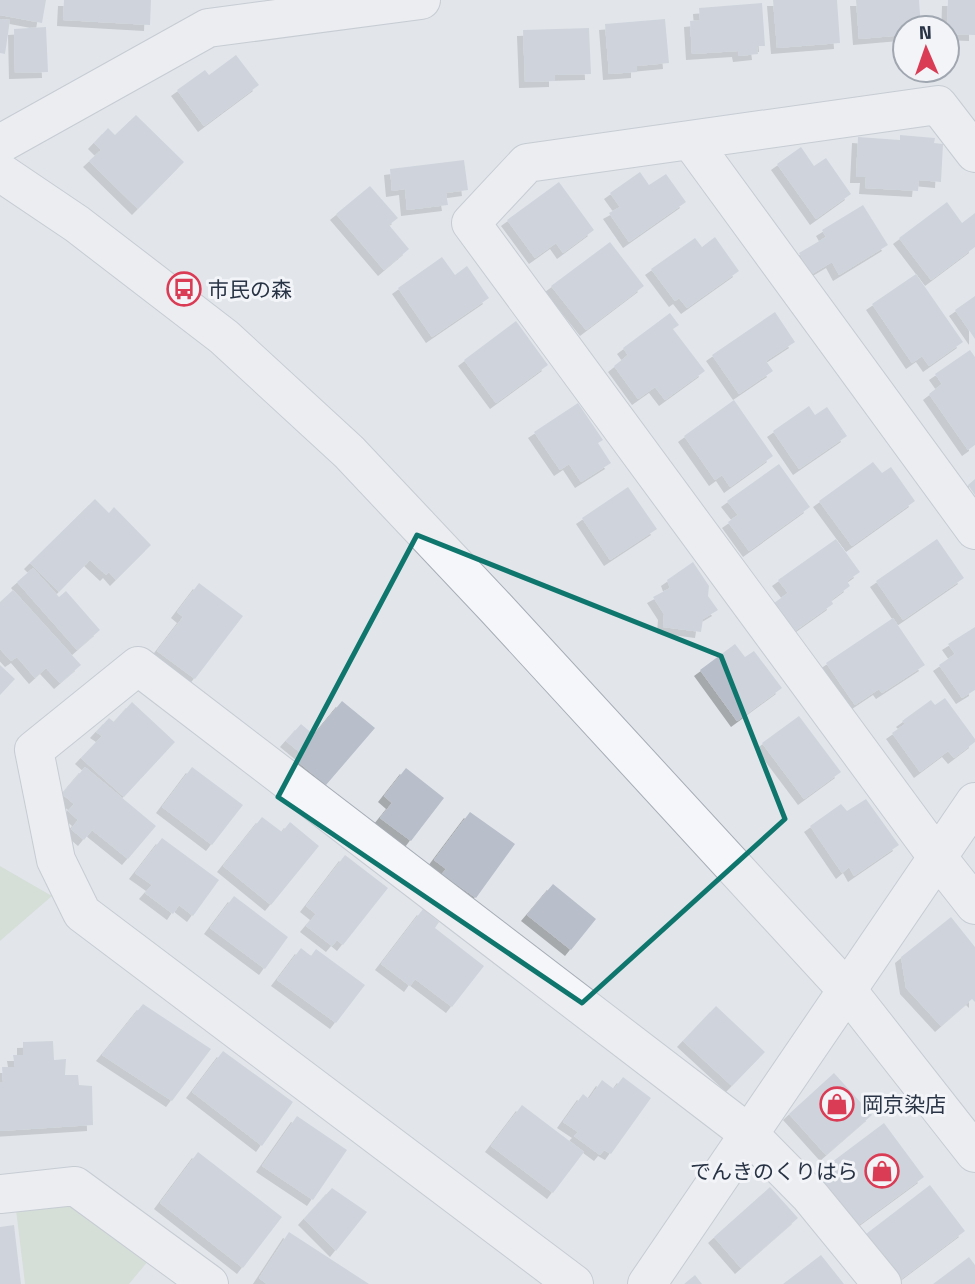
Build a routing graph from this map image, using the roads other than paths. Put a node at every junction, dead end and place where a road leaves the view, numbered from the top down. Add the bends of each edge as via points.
1 (421, 0) edge
2 (208, 14) edge
3 (691, 141) junction
4 (0, 144) edge
5 (975, 153) edge
6 (0, 172) edge
7 (975, 530) edge
8 (975, 802) edge
9 (938, 858) junction
10 (975, 905) edge
11 (847, 990) junction
12 (749, 1135) junction
13 (975, 1153) edge
14 (0, 1194) edge
15 (209, 1284) edge
16 (574, 1284) edge
17 (647, 1284) edge
18 (882, 1284) edge

1 - 2 street
2 - 4 street
3 - 5 street via 938,105
3 - 7 street
3 - 9 street via 527,163 471,223
6 - 11 street via 77,224 224,337 349,452
8 - 9 street
9 - 10 street
9 - 11 street
11 - 12 street
11 - 13 street
12 - 16 street via 138,666 34,750 56,860 82,913
12 - 17 street
12 - 18 street via 810,1196
14 - 15 street via 75,1186

